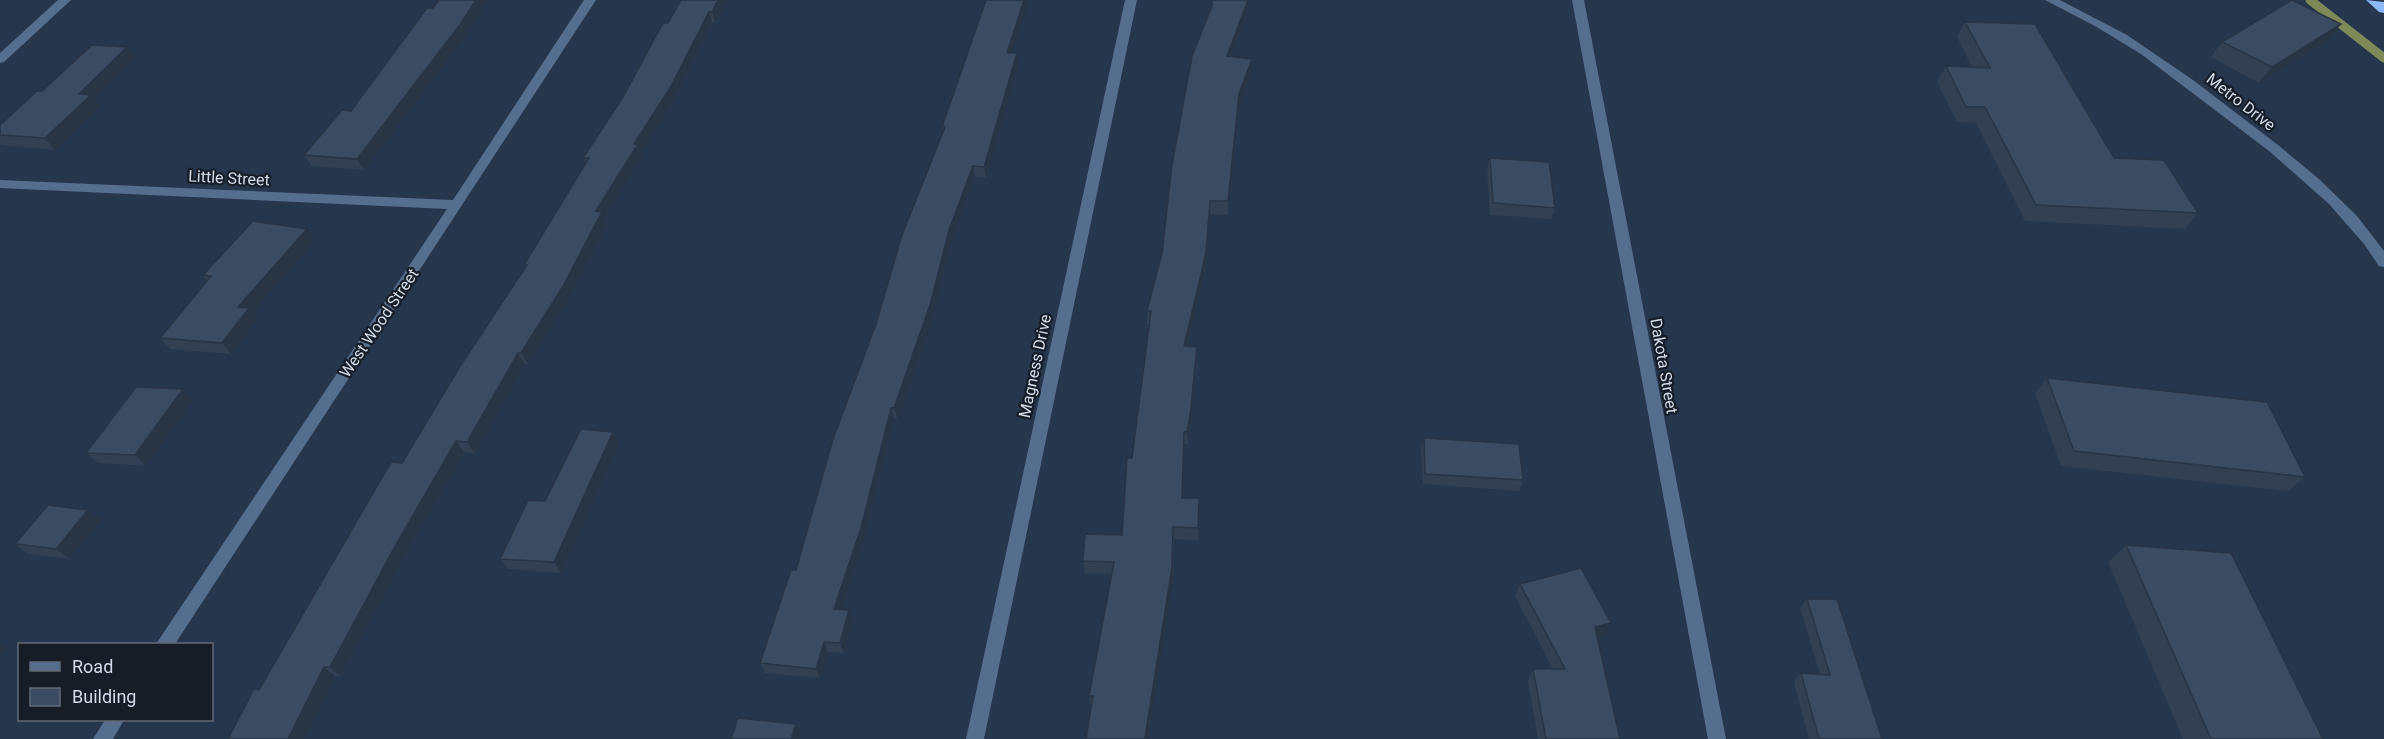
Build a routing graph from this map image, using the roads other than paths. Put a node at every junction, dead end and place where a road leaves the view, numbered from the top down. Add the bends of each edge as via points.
1 (65, 0) edge
2 (590, 0) edge
3 (1131, 0) edge
4 (1578, 0) edge
5 (2051, 0) edge
6 (2373, 0) edge
7 (2384, 9) edge
8 (0, 59) edge
9 (0, 184) edge
10 (457, 205) junction
11 (2384, 262) edge
12 (166, 643) edge
13 (114, 721) edge
14 (102, 739) edge
15 (975, 739) edge
16 (1717, 739) edge

1 - 8 street
2 - 10 street, West Wood Street
3 - 15 street, Magness Drive
4 - 16 street, Dakota Street
5 - 11 street, Metro Drive via 2115,32 2161,61 2276,149 2349,216
6 - 7 highway
9 - 10 street, Little Street
10 - 12 street, West Wood Street
13 - 14 street

